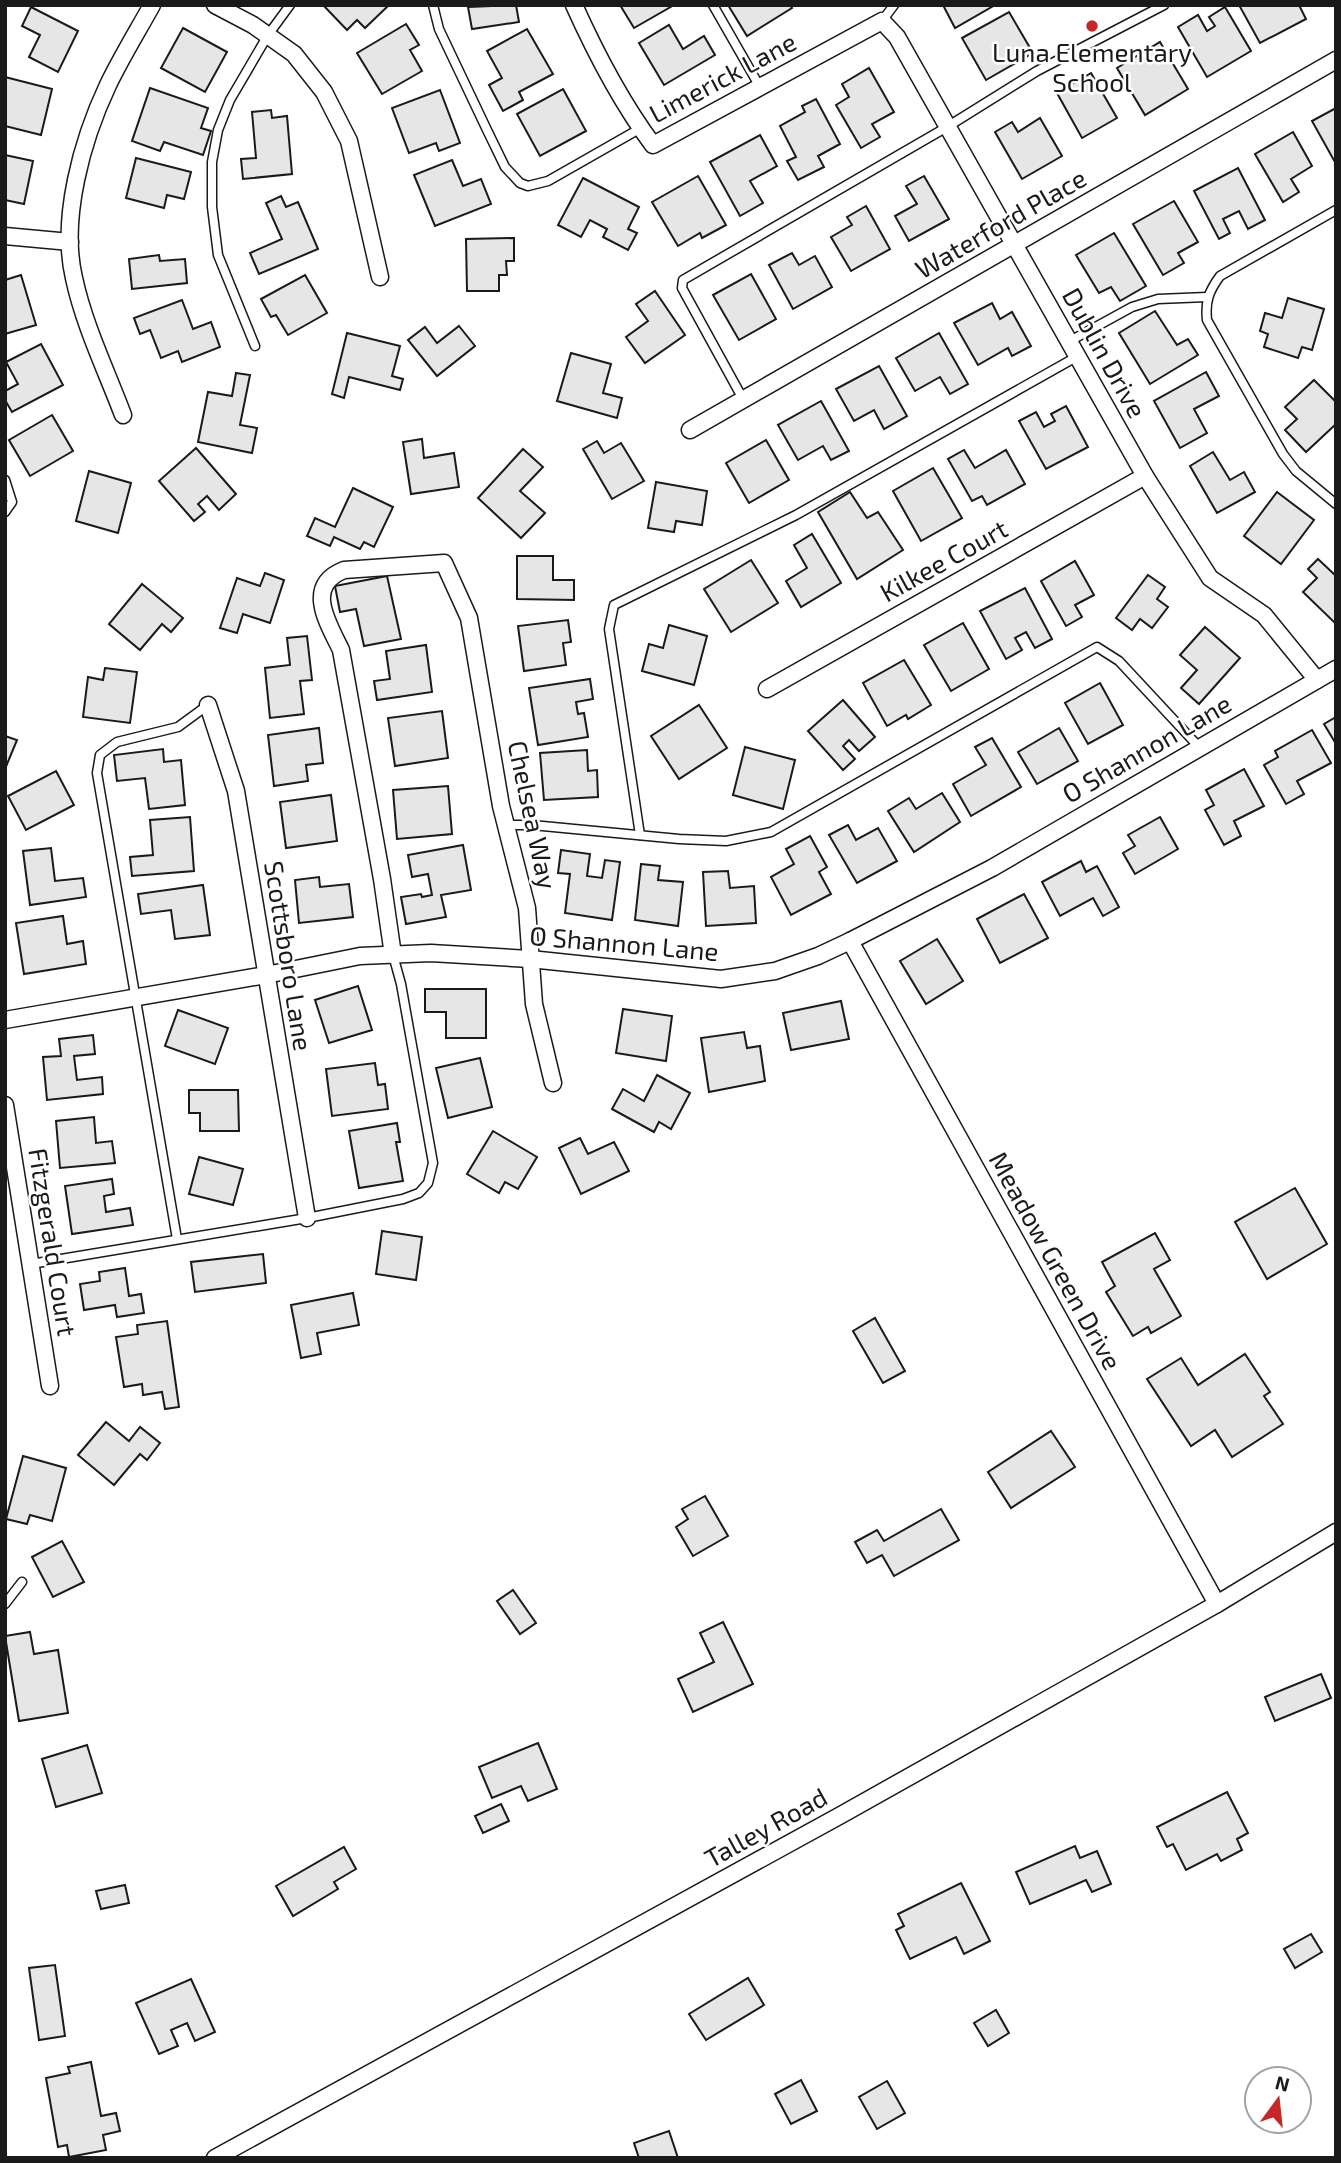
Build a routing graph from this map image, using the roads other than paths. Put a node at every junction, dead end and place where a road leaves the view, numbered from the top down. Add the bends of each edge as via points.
1 (152, 5) edge
2 (215, 5) edge
3 (290, 5) edge
4 (433, 5) edge
5 (574, 5) edge
6 (713, 5) edge
7 (894, 5) edge
8 (1164, 5) edge
9 (882, 21) junction
10 (268, 35) junction
11 (1336, 60) edge
12 (760, 87) junction
13 (947, 127) junction
14 (641, 128) junction
15 (1336, 210) edge
16 (5, 236) edge
17 (71, 242) junction
18 (1014, 245) junction
19 (380, 277) dead end
20 (1207, 297) junction
21 (1070, 341) junction
22 (255, 346) dead end
23 (1078, 356) junction
24 (743, 399) junction
25 (123, 415) dead end
26 (690, 430) dead end
27 (1145, 476) junction
28 (5, 480) edge
29 (1336, 504) edge
30 (5, 512) edge
31 (1336, 669) edge
32 (1317, 680) junction
33 (767, 689) dead end
34 (208, 705) joint
35 (1199, 747) junction
36 (506, 825) junction
37 (640, 835) junction
38 (850, 941) junction
39 (393, 954) junction
40 (530, 959) junction
41 (266, 975) junction
42 (137, 997) junction
43 (5, 1020) edge
44 (553, 1083) dead end
45 (5, 1105) edge
46 (307, 1218) junction
47 (177, 1239) junction
48 (31, 1264) junction
49 (50, 1386) dead end
50 (1336, 1532) edge
51 (22, 1582) dead end
52 (5, 1604) edge
53 (1217, 1604) junction
54 (215, 2158) edge

1 - 17 street via 107,86 92,127 74,186
2 - 10 street
3 - 10 lane
4 - 14 lane via 439,29 493,143 520,183 528,186 548,181
5 - 14 street, Limerick Lane
6 - 12 lane
7 - 9 lane
8 - 13 lane via 1037,71
9 - 12 street, Limerick Lane
9 - 13 street, Dublin Drive via 897,37
10 - 19 street via 294,54 324,92 349,141
10 - 22 lane via 230,100 212,162 218,255
11 - 18 street, Waterford Place
12 - 14 street, Limerick Lane via 653,145
13 - 18 street, Dublin Drive
13 - 24 lane via 683,280 682,288
15 - 20 lane via 1220,276
16 - 17 street
17 - 25 street via 74,277
18 - 21 street, Dublin Drive
18 - 24 street, Waterford Place
20 - 21 lane via 1158,299 1132,307
20 - 29 lane via 1207,320 1283,454
21 - 23 street, Dublin Drive
23 - 27 street, Dublin Drive
23 - 37 lane via 796,515 614,605 608,629
24 - 26 street, Waterford Place
27 - 32 street, Dublin Drive via 1210,579 1264,615
27 - 33 street, Kilkee Court
28 - 30 lane via 12,502
31 - 32 street, O Shannon Lane
32 - 35 street, O Shannon Lane
34 - 41 street, Scottsboro Lane via 236,791
34 - 42 lane via 178,727 117,743 100,755 101,800
35 - 37 lane via 1119,661 1097,647 771,832 726,841
35 - 38 street, O Shannon Lane via 992,867
36 - 37 lane
36 - 39 street, Chelsea Way via 469,618 444,563 344,570 332,575 321,598 341,650
36 - 40 street, Chelsea Way via 527,908
38 - 40 street, O Shannon Lane via 775,971 721,979
38 - 53 street, Meadow Green Drive
39 - 40 street, O Shannon Lane
39 - 41 street, O Shannon Lane
39 - 46 lane via 423,1104 431,1174 419,1193 411,1196
40 - 44 street, Chelsea Way via 534,1004
41 - 42 street, O Shannon Lane
41 - 46 street, Scottsboro Lane
42 - 43 street, O Shannon Lane
42 - 47 lane
45 - 48 street, Fitzgerald Court
46 - 47 lane
47 - 48 lane
48 - 49 street, Fitzgerald Court
50 - 53 street, Talley Road
51 - 52 lane
53 - 54 street, Talley Road

